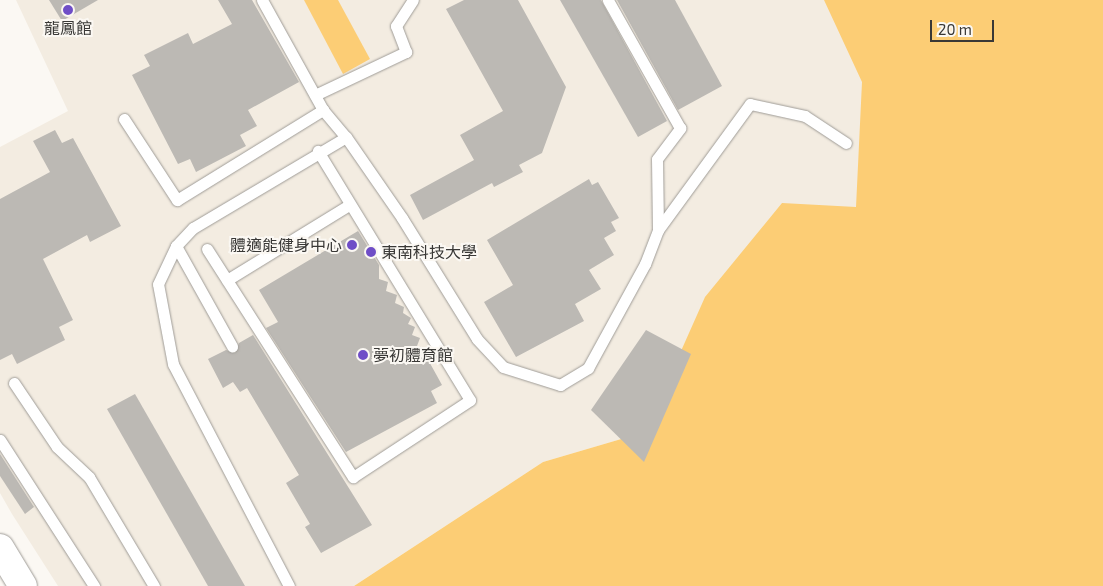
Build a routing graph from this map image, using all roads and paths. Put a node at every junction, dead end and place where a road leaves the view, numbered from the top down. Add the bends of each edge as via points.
1 (262, 0) edge
2 (413, 0) edge
3 (608, 0) edge
4 (315, 95) junction
5 (323, 110) junction
6 (124, 119) dead end
7 (346, 136) junction
8 (846, 143) dead end
9 (318, 151) junction
10 (349, 205) junction
11 (658, 230) junction
12 (176, 246) junction
13 (207, 249) dead end
14 (227, 280) junction
15 (232, 346) dead end
16 (14, 383) dead end
17 (0, 440) edge
18 (0, 548) edge
19 (23, 586) edge
20 (94, 586) edge
21 (154, 586) edge
22 (289, 586) edge

1 - 4 lane
2 - 4 lane via 396,26 406,52
3 - 11 lane via 680,128 656,159
4 - 5 lane
5 - 6 lane via 177,200
5 - 7 lane
7 - 9 lane
7 - 11 lane via 402,218 477,339 503,367 560,385 588,368 644,264
8 - 11 lane via 805,116 750,104
9 - 10 lane
9 - 12 lane via 193,228
10 - 14 lane
10 - 14 lane via 470,400 353,477
12 - 15 lane
12 - 22 lane via 158,284 173,364
13 - 14 lane
16 - 21 lane via 57,447 89,477
17 - 20 lane
18 - 19 main road

